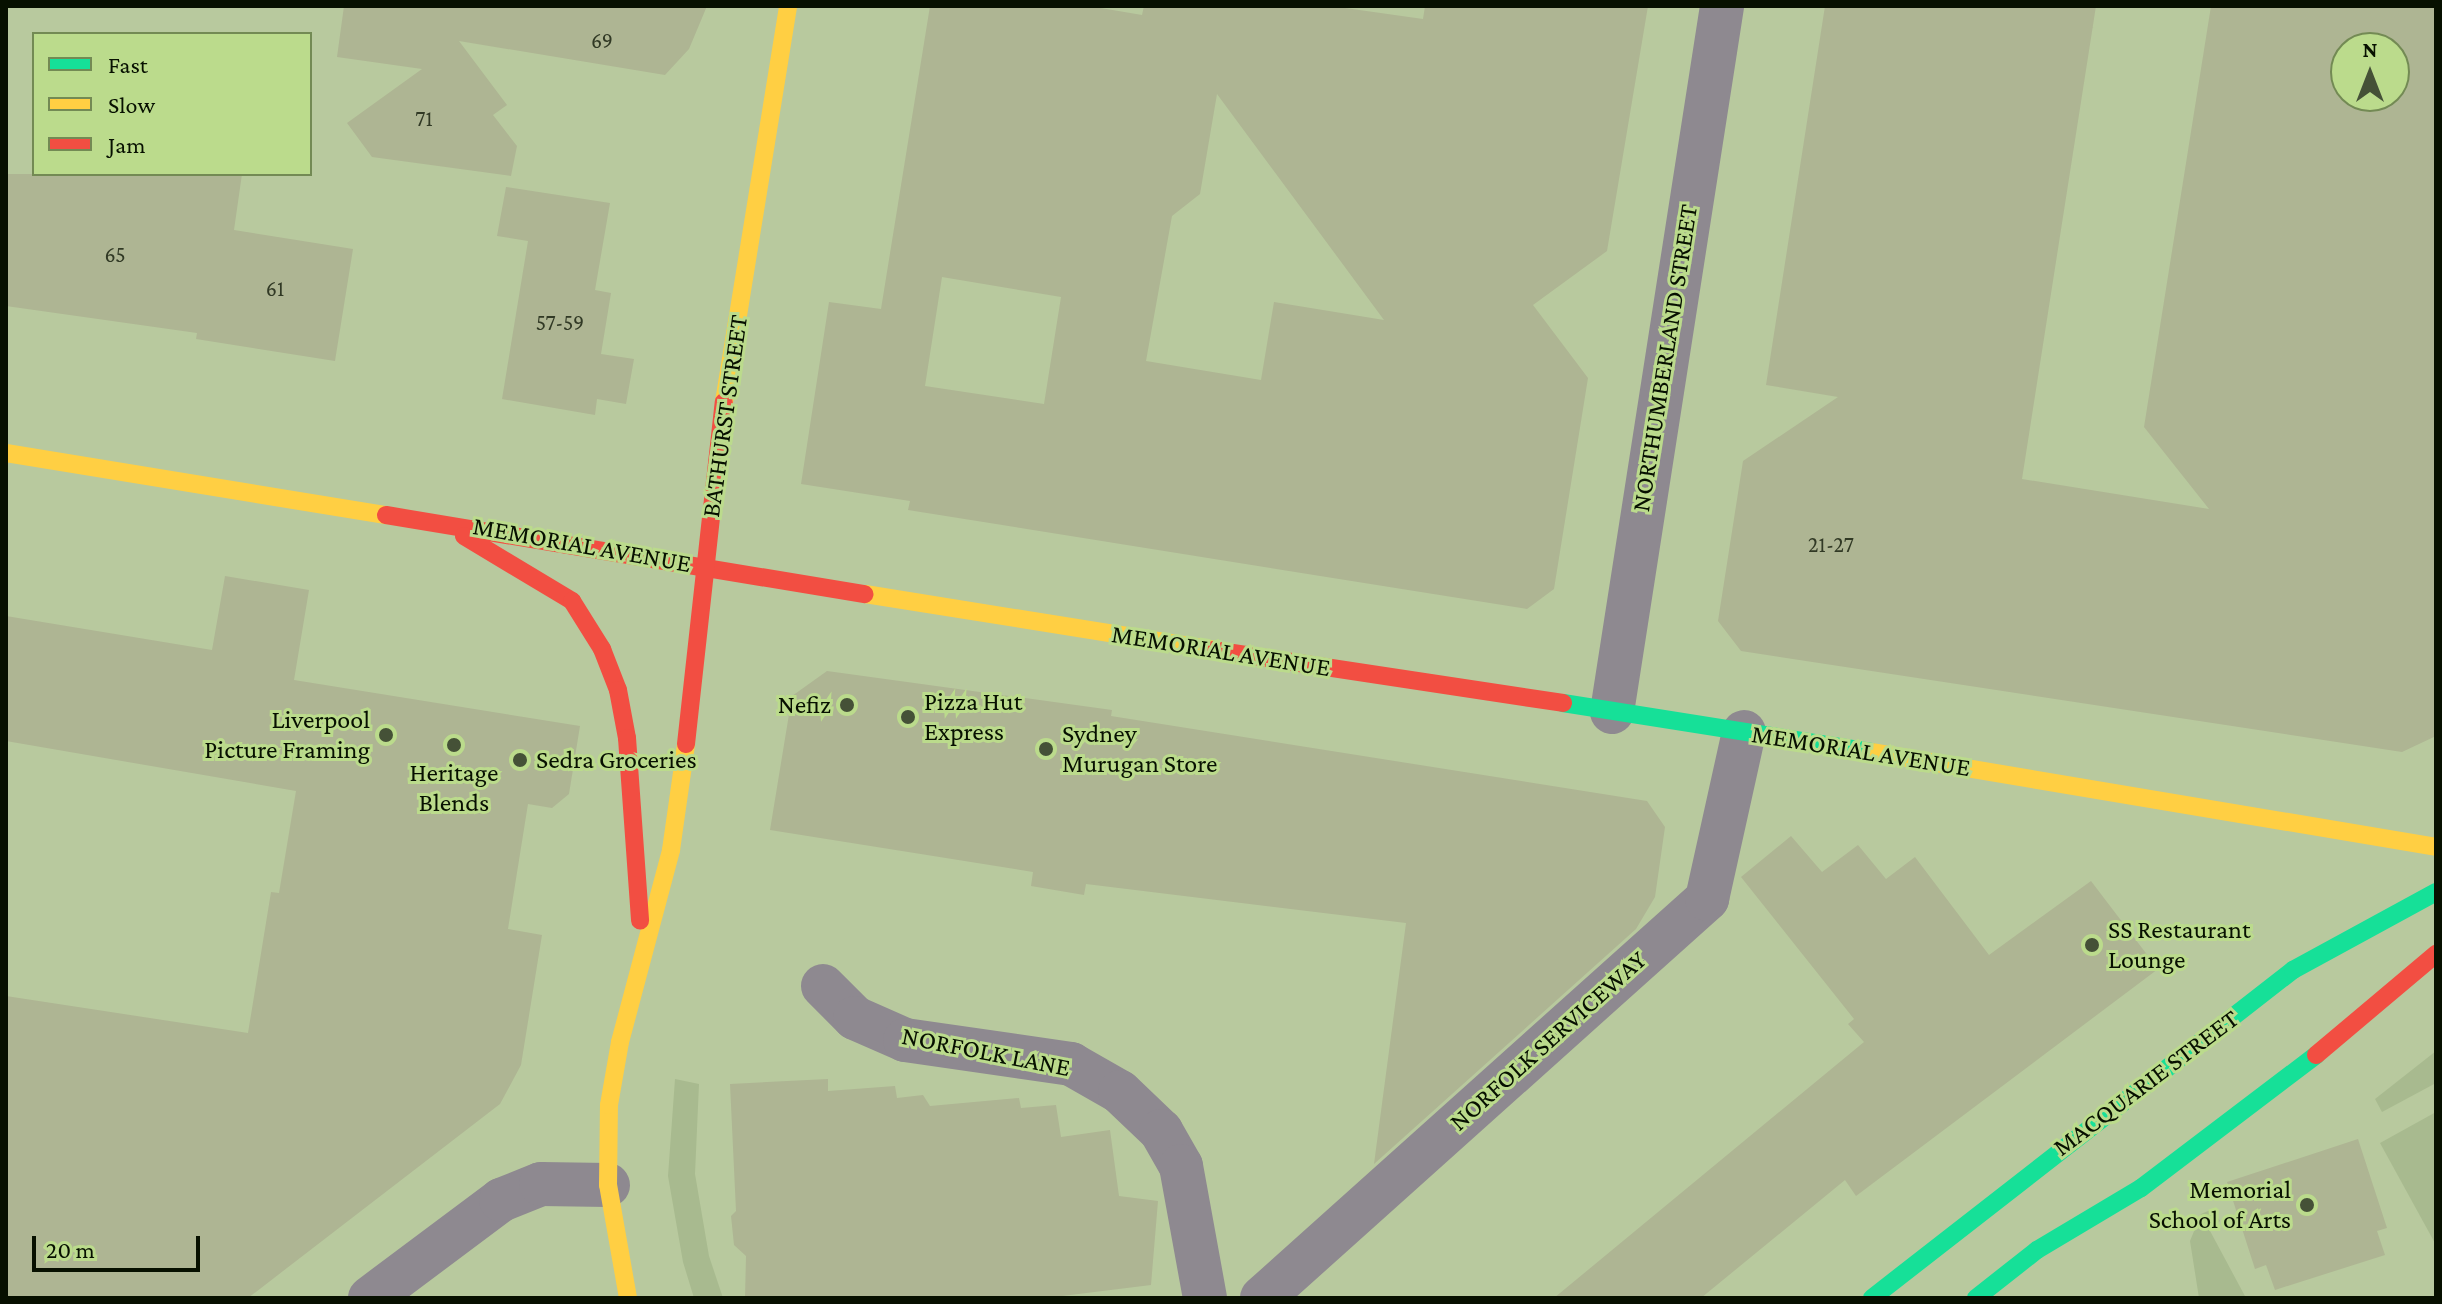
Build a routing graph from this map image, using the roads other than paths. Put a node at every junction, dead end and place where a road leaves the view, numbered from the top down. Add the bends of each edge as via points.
1 (788, 6) edge
2 (1722, 6) edge
3 (6, 453) edge
4 (434, 520) junction
5 (706, 566) junction
6 (1612, 712) junction
7 (1744, 732) junction
8 (2436, 847) edge
9 (2436, 892) edge
10 (642, 951) junction
11 (2436, 954) edge
12 (823, 986) dead end
13 (608, 1185) junction
14 (370, 1298) edge
15 (628, 1298) edge
16 (1205, 1298) edge
17 (1262, 1298) edge
18 (1872, 1298) edge
19 (1976, 1298) edge

1 - 5 street, BATHURST STREET via 718,441
2 - 6 street, NORTHUMBERLAND STREET
3 - 4 street, MEMORIAL AVENUE
4 - 5 street, MEMORIAL AVENUE
4 - 10 street via 572,601 602,649 618,690 627,738
5 - 6 street, MEMORIAL AVENUE
5 - 10 street, BATHURST STREET via 671,850
6 - 7 street, MEMORIAL AVENUE
7 - 8 street, MEMORIAL AVENUE
7 - 17 street, NORFOLK SERVICEWAY via 1707,899
9 - 18 street, MACQUARIE STREET via 2293,970
10 - 13 street, BATHURST STREET via 609,1105
11 - 19 street via 2367,1016 2141,1188 2037,1250
12 - 16 street, NORFOLK LANE via 855,1018 905,1040 1071,1064 1120,1092 1161,1131 1181,1166
13 - 14 street via 541,1184 501,1200
13 - 15 street, BATHURST STREET

